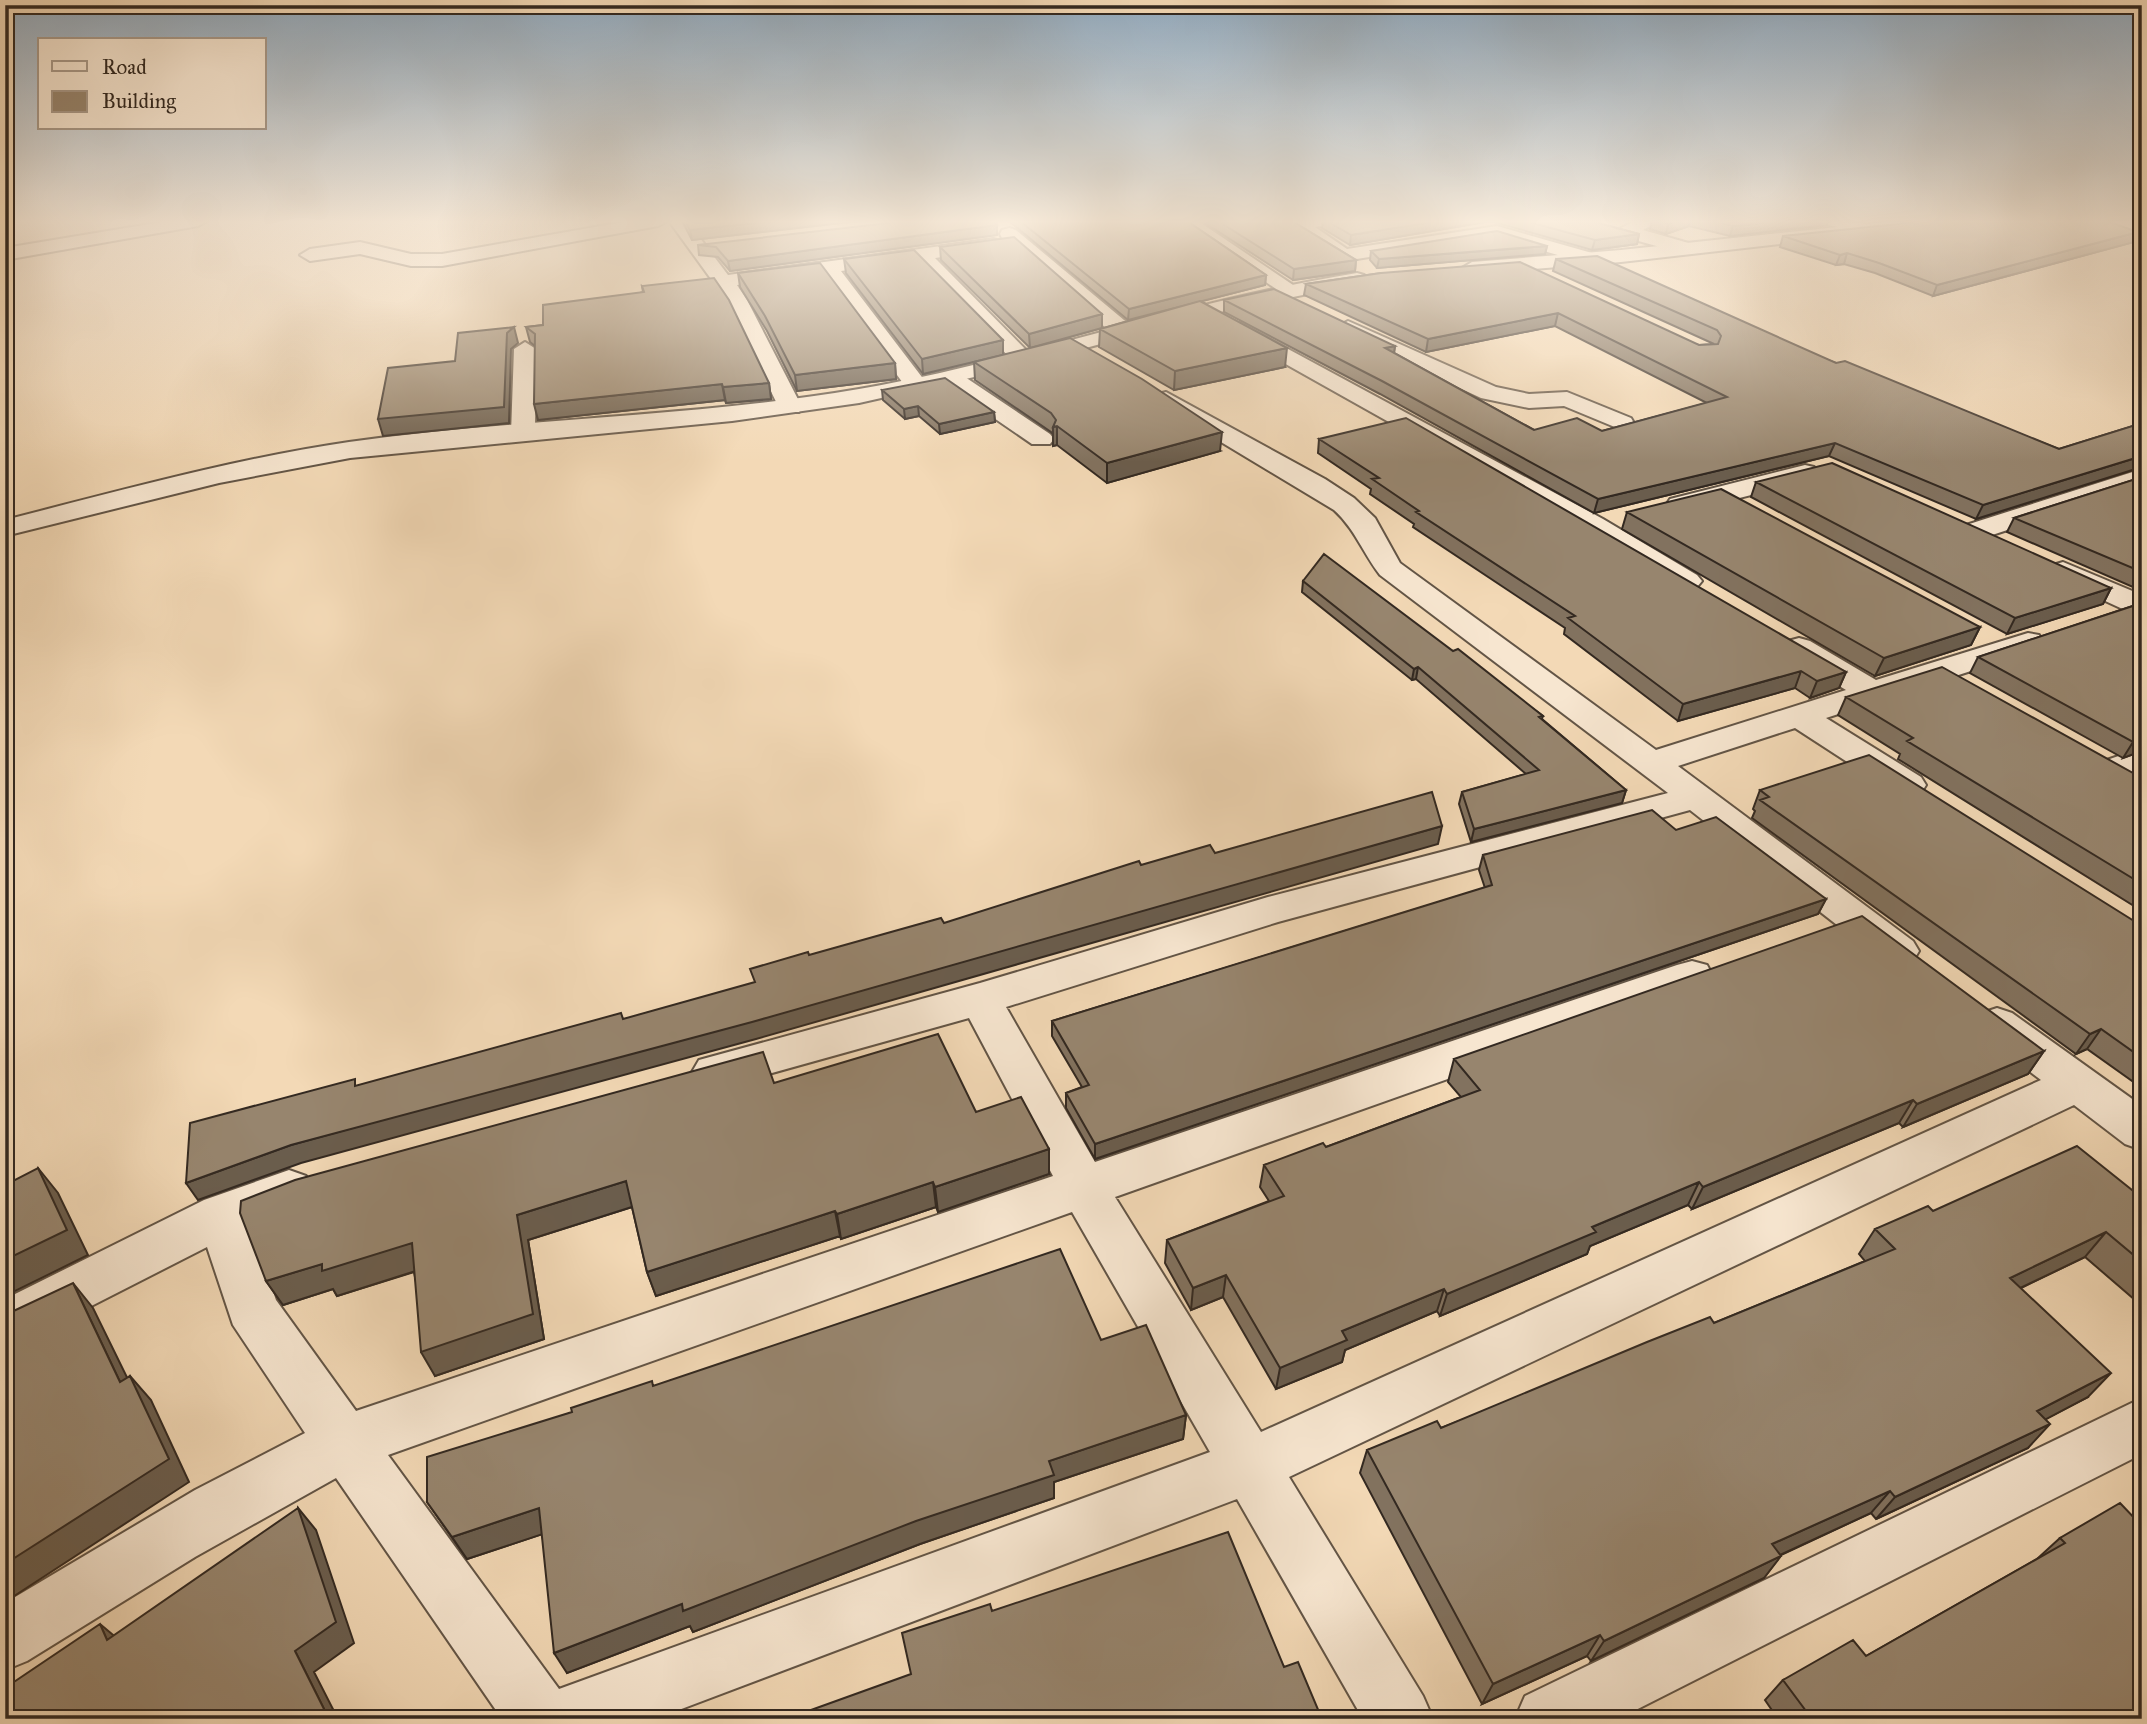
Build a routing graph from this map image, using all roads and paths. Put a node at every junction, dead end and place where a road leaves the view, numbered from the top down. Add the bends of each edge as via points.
1 (737, 301) edge
2 (854, 301) edge
3 (967, 301) edge
4 (1088, 301) edge
5 (1232, 301) edge
6 (1299, 301) edge
7 (1309, 308) edge
8 (1200, 309) junction
9 (1333, 320) edge
10 (1122, 330) junction
11 (1073, 345) junction
12 (525, 349) edge
13 (1024, 359) junction
14 (1108, 365) edge
15 (951, 378) junction
16 (916, 385) junction
17 (1143, 385) edge
18 (790, 407) junction
19 (1622, 423) edge
20 (523, 433) junction
21 (1041, 439) dead end
22 (1831, 468) edge
23 (2142, 477) edge
24 (1723, 495) junction
25 (1759, 515) edge
26 (1593, 525) junction
27 (5, 528) edge
28 (1710, 594) edge
29 (2140, 604) edge
30 (2099, 618) edge
31 (1971, 630) edge
32 (2059, 631) edge
33 (1780, 636) edge
34 (2007, 649) junction
35 (1938, 670) junction
36 (1974, 690) edge
37 (1873, 692) junction
38 (1798, 715) junction
39 (1651, 763) junction
40 (1693, 797) junction
41 (1936, 802) edge
42 (1856, 919) junction
43 (1803, 937) edge
44 (1738, 960) edge
45 (1922, 968) edge
46 (980, 999) junction
47 (1966, 1001) edge
48 (680, 1082) edge
49 (2077, 1084) junction
50 (2142, 1130) edge
51 (328, 1178) edge
52 (1084, 1188) junction
53 (222, 1215) junction
54 (5, 1326) edge
55 (2142, 1425) edge
56 (347, 1442) junction
57 (1248, 1467) junction
58 (5, 1639) edge
59 (541, 1719) edge
60 (567, 1719) edge
61 (1400, 1719) edge
62 (1548, 1719) edge

1 - 18 street
2 - 16 street
3 - 13 street
4 - 10 street
5 - 8 street
6 - 7 street
8 - 10 street
8 - 26 street
9 - 19 street via 1489,393 1530,401 1567,399
10 - 11 street
11 - 13 street
11 - 14 street
12 - 20 street
13 - 15 street
15 - 16 street
15 - 21 street
16 - 18 street
17 - 39 street via 1344,504 1365,524 1390,569
18 - 20 street
20 - 27 street via 299,458
22 - 24 street
23 - 29 street via 1961,526
24 - 25 street
24 - 26 street
26 - 28 street
29 - 30 street
31 - 34 street
32 - 34 street
33 - 37 street
34 - 35 street
35 - 36 street
35 - 37 street
37 - 38 street
38 - 39 street
38 - 41 street
39 - 40 street
40 - 42 street
40 - 46 street via 1268,911
42 - 43 street
42 - 45 street
44 - 52 street
46 - 48 street
46 - 52 street
47 - 49 street
49 - 50 street
49 - 57 street
51 - 53 street
52 - 56 street
52 - 57 street
53 - 54 street
53 - 56 street via 252,1308
55 - 62 street
56 - 58 street via 163,1541
56 - 59 street
57 - 60 street
57 - 61 street

